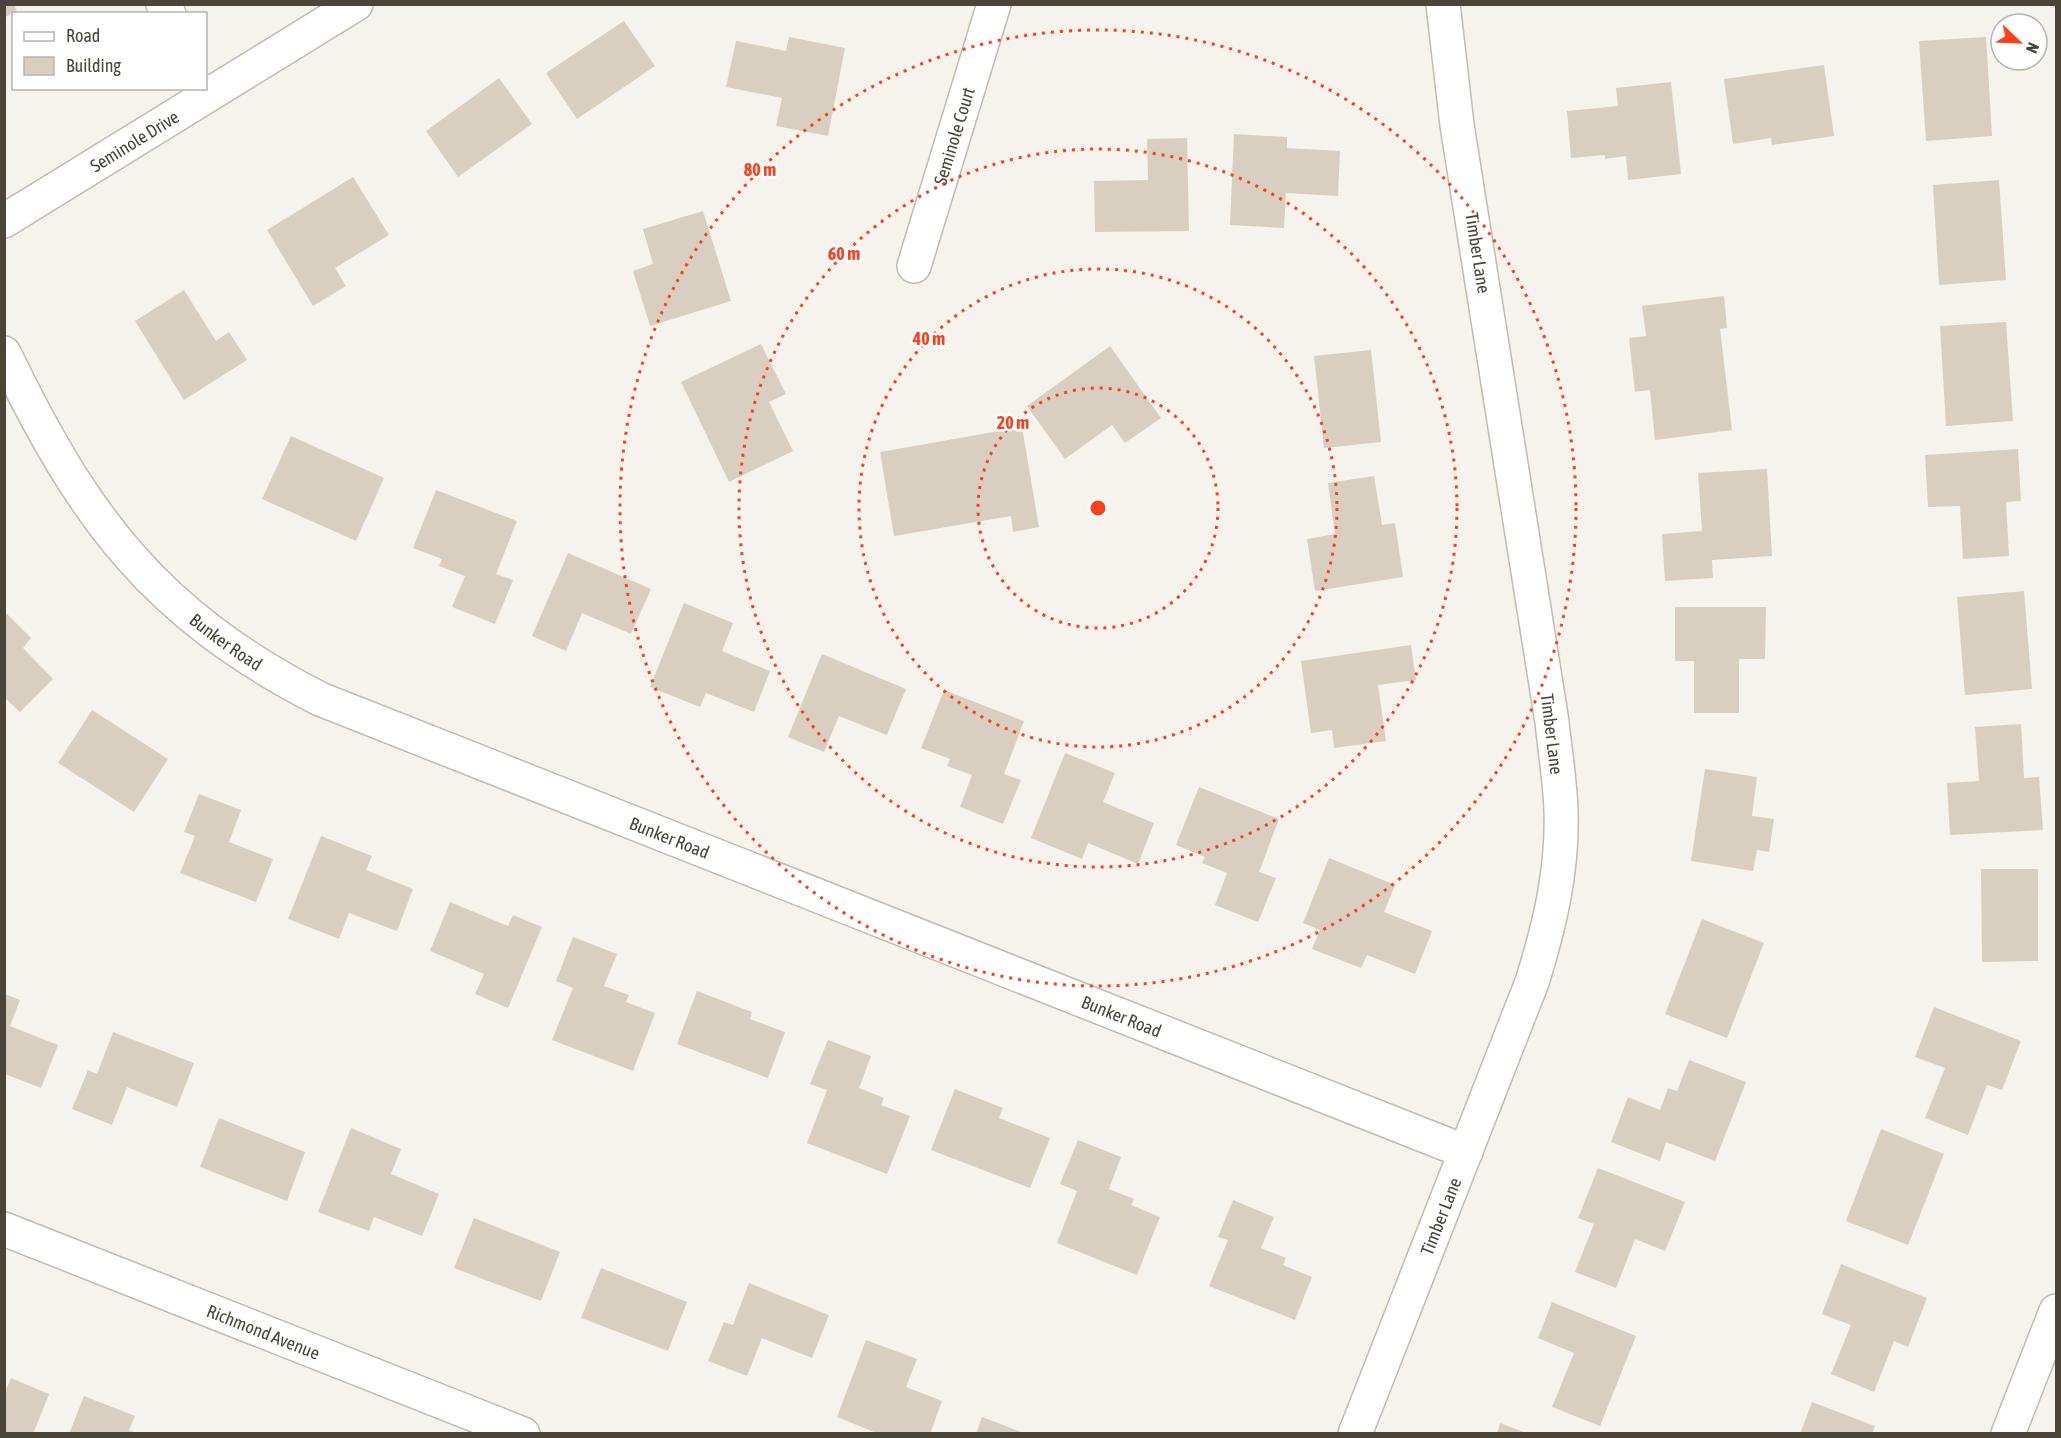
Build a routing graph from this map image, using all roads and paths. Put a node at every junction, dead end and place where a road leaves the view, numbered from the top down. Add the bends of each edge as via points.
1 (356, 4) edge
2 (994, 4) edge
3 (1443, 4) edge
4 (210, 82) edge
5 (198, 90) edge
6 (4, 221) edge
7 (914, 266) dead end
8 (4, 353) edge
9 (1466, 1152) junction
10 (4, 1229) edge
11 (2056, 1311) edge
12 (523, 1434) edge
13 (1355, 1434) edge
14 (2008, 1434) edge

1 - 4 street, Seminole Drive
2 - 7 street, Seminole Court
3 - 9 street, Timber Lane via 1457,125 1552,722 1561,809 1558,875 1548,933
5 - 6 street, Seminole Drive
8 - 9 street, Bunker Road via 64,469 118,545 187,614 232,649 281,679 320,699
9 - 13 street, Timber Lane
10 - 12 street, Richmond Avenue
11 - 14 street

